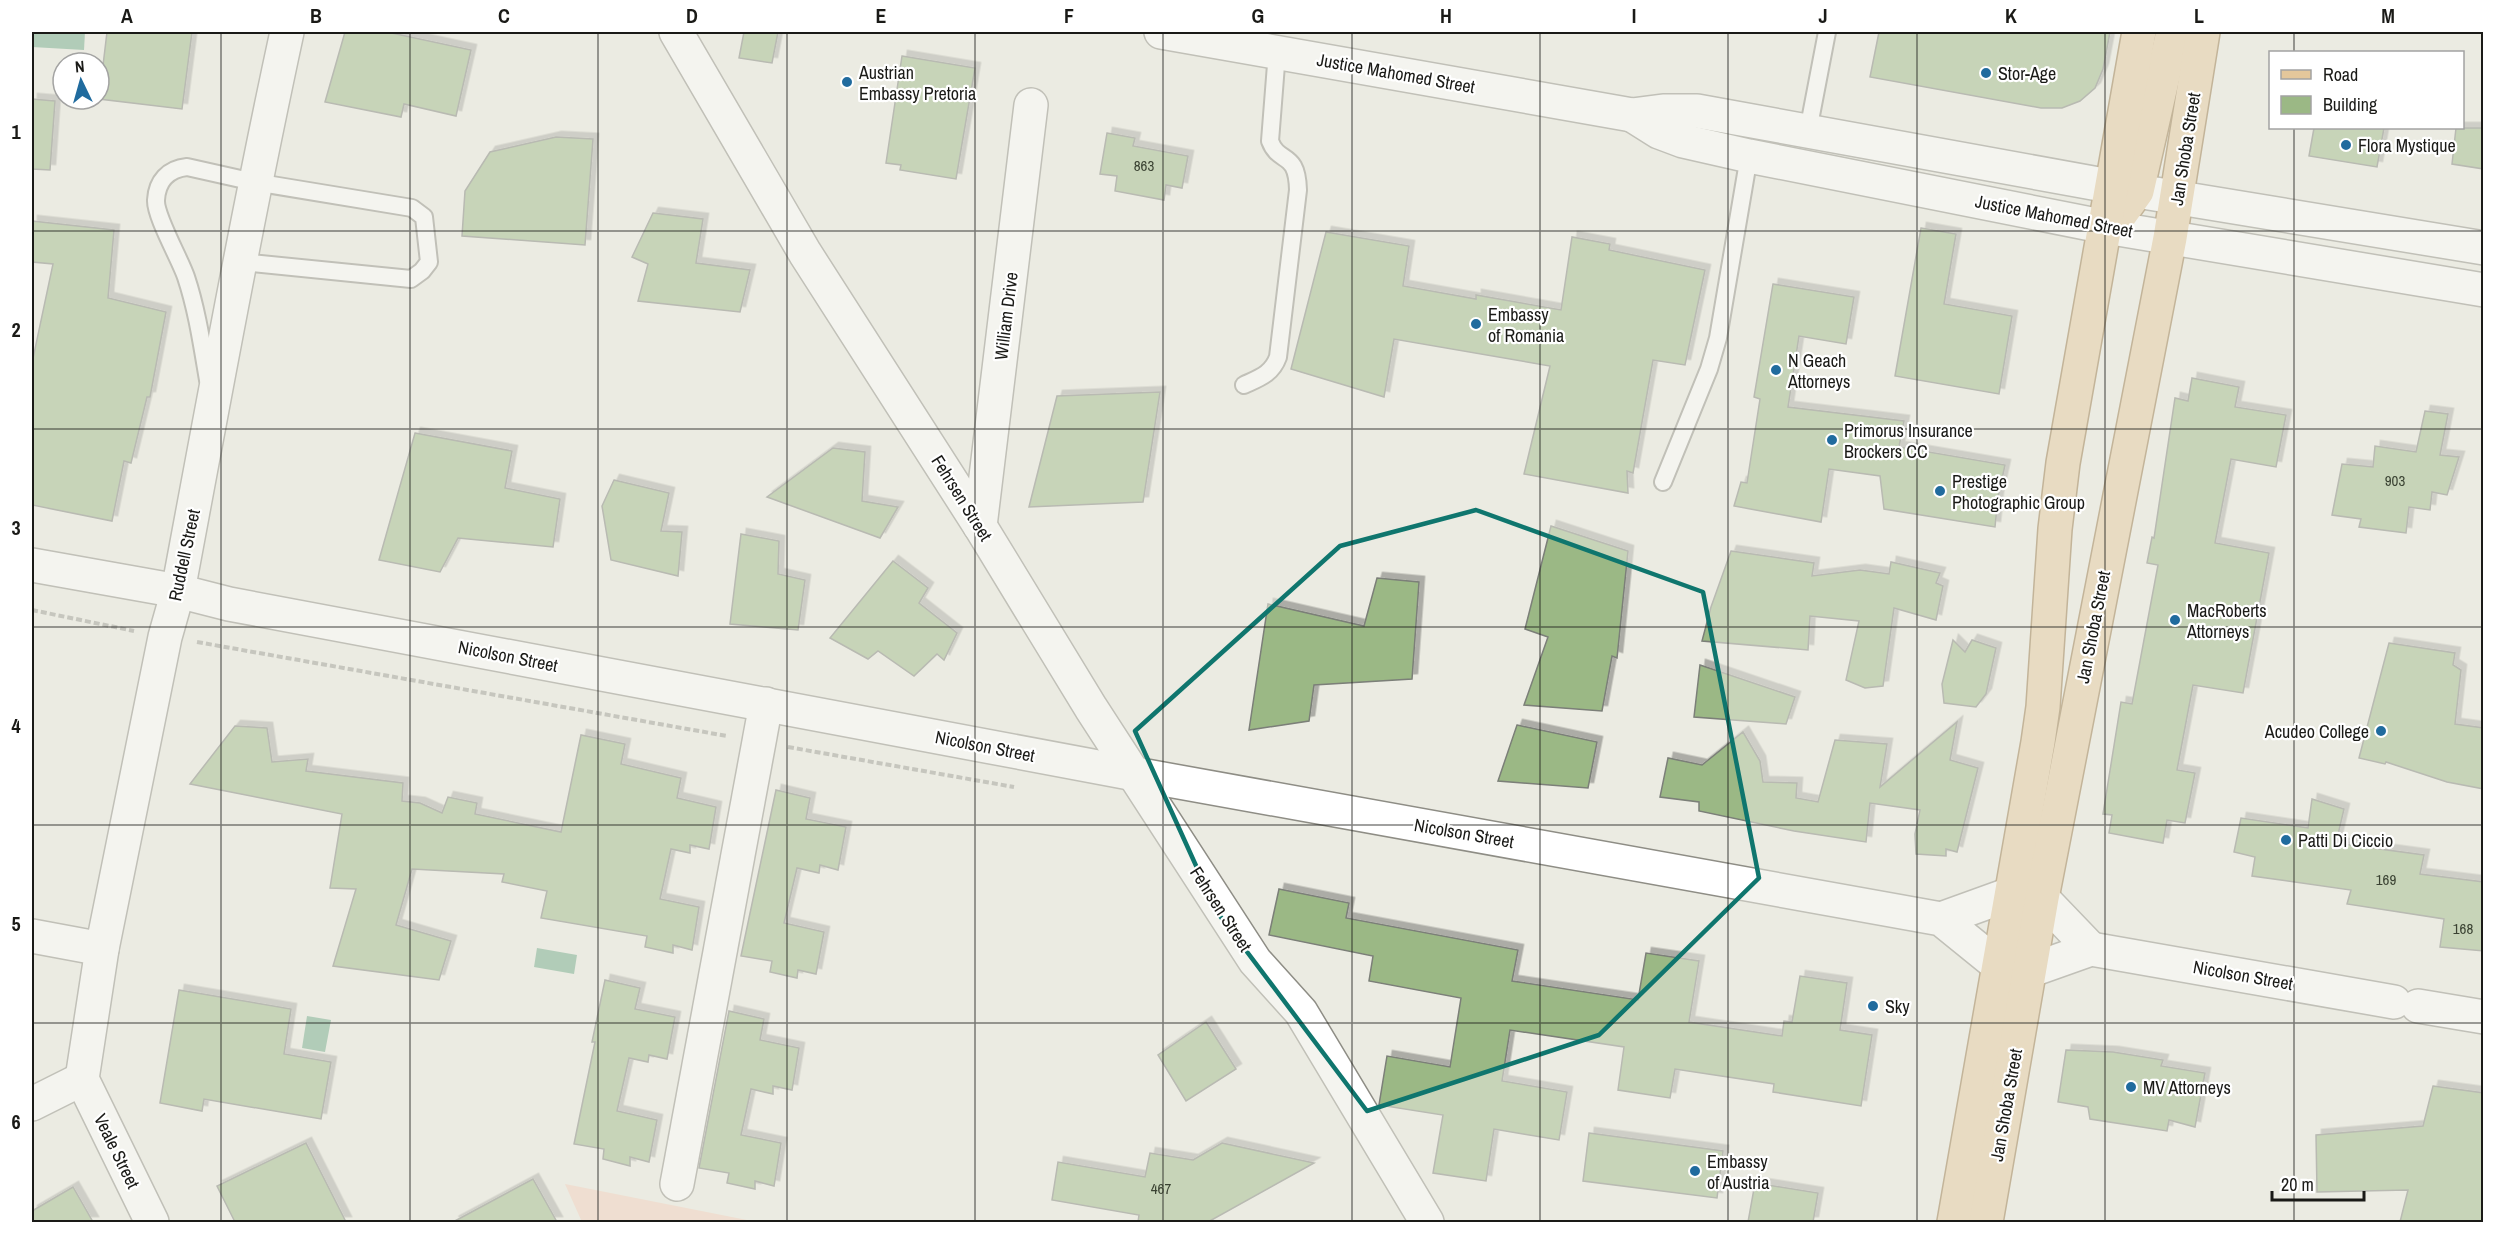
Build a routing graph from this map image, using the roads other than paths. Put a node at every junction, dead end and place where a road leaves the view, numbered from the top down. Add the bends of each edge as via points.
1 (286, 32) edge
2 (676, 32) edge
3 (1161, 32) edge
4 (1827, 32) edge
5 (2139, 32) edge
6 (2172, 32) edge
7 (2203, 32) edge
8 (1277, 52) junction
9 (1031, 105) dead end
10 (1632, 115) junction
11 (1808, 131) junction
12 (1749, 156) junction
13 (254, 182) junction
14 (2125, 189) junction
15 (2177, 197) junction
16 (2106, 227) junction
17 (2170, 238) junction
18 (2484, 248) edge
19 (241, 262) junction
20 (2484, 290) edge
21 (1244, 385) dead end
22 (212, 410) junction
23 (1663, 482) dead end
24 (980, 526) junction
25 (32, 565) edge
26 (177, 591) junction
27 (766, 704) junction
28 (1135, 774) junction
29 (2028, 895) junction
30 (1941, 919) junction
31 (32, 936) edge
32 (102, 949) junction
33 (2091, 949) junction
34 (1255, 961) junction
35 (2014, 969) junction
36 (2484, 1017) edge
37 (82, 1079) junction
38 (32, 1104) edge
39 (677, 1184) dead end
40 (152, 1222) edge
41 (1403, 1222) edge
42 (1427, 1222) edge
43 (1954, 1222) edge
44 (1986, 1222) edge

1 - 13 street, Ruddell Street
2 - 24 street, Fehrsen Street via 805,253
3 - 8 street, Justice Mahomed Street
4 - 11 lane
5 - 14 main road, Jan Shoba Street
6 - 14 main road
7 - 15 main road, Jan Shoba Street
8 - 10 street, Justice Mahomed Street
8 - 21 lane via 1270,141 1298,173 1298,190 1278,357 1268,374
9 - 24 street, William Drive
10 - 11 street, Justice Mahomed Street via 1696,111
10 - 12 street, Justice Mahomed Street via 1683,141
11 - 14 street, Justice Mahomed Street
12 - 16 street, Justice Mahomed Street
12 - 23 lane via 1718,338
13 - 19 street, Ruddell Street
13 - 19 lane via 412,208 424,217 429,262 411,279
13 - 22 lane via 187,167 175,168 162,180 157,192 156,204 194,303
14 - 15 street, Justice Mahomed Street
14 - 16 main road, Jan Shoba Street
15 - 17 main road, Jan Shoba Street
15 - 18 street, Justice Mahomed Street
16 - 17 street, Justice Mahomed Street
16 - 29 main road, Jan Shoba Street via 2063,463 2055,530
17 - 20 street, Justice Mahomed Street
17 - 29 main road, Jan Shoba Street
19 - 22 street, Ruddell Street
22 - 26 street, Ruddell Street
24 - 28 street, Fehrsen Street
25 - 26 street, Nicolson Street
26 - 27 street, Nicolson Street
26 - 32 street, Ruddell Street
27 - 28 street, Nicolson Street
27 - 39 street
28 - 30 street, Nicolson Street
28 - 34 street, Fehrsen Street
29 - 30 street
29 - 33 street
29 - 35 main road, Jan Shoba Street
30 - 35 street, Nicolson Street
31 - 32 street
32 - 37 street, Ruddell Street
33 - 35 street, Nicolson Street
33 - 36 street, Nicolson Street
34 - 41 street, Fehrsen Street via 1293,1043
34 - 42 street, Fehrsen Street via 1301,1012
35 - 43 main road, Jan Shoba Street
35 - 44 main road, Jan Shoba Street
37 - 38 street
37 - 40 street, Veale Street

